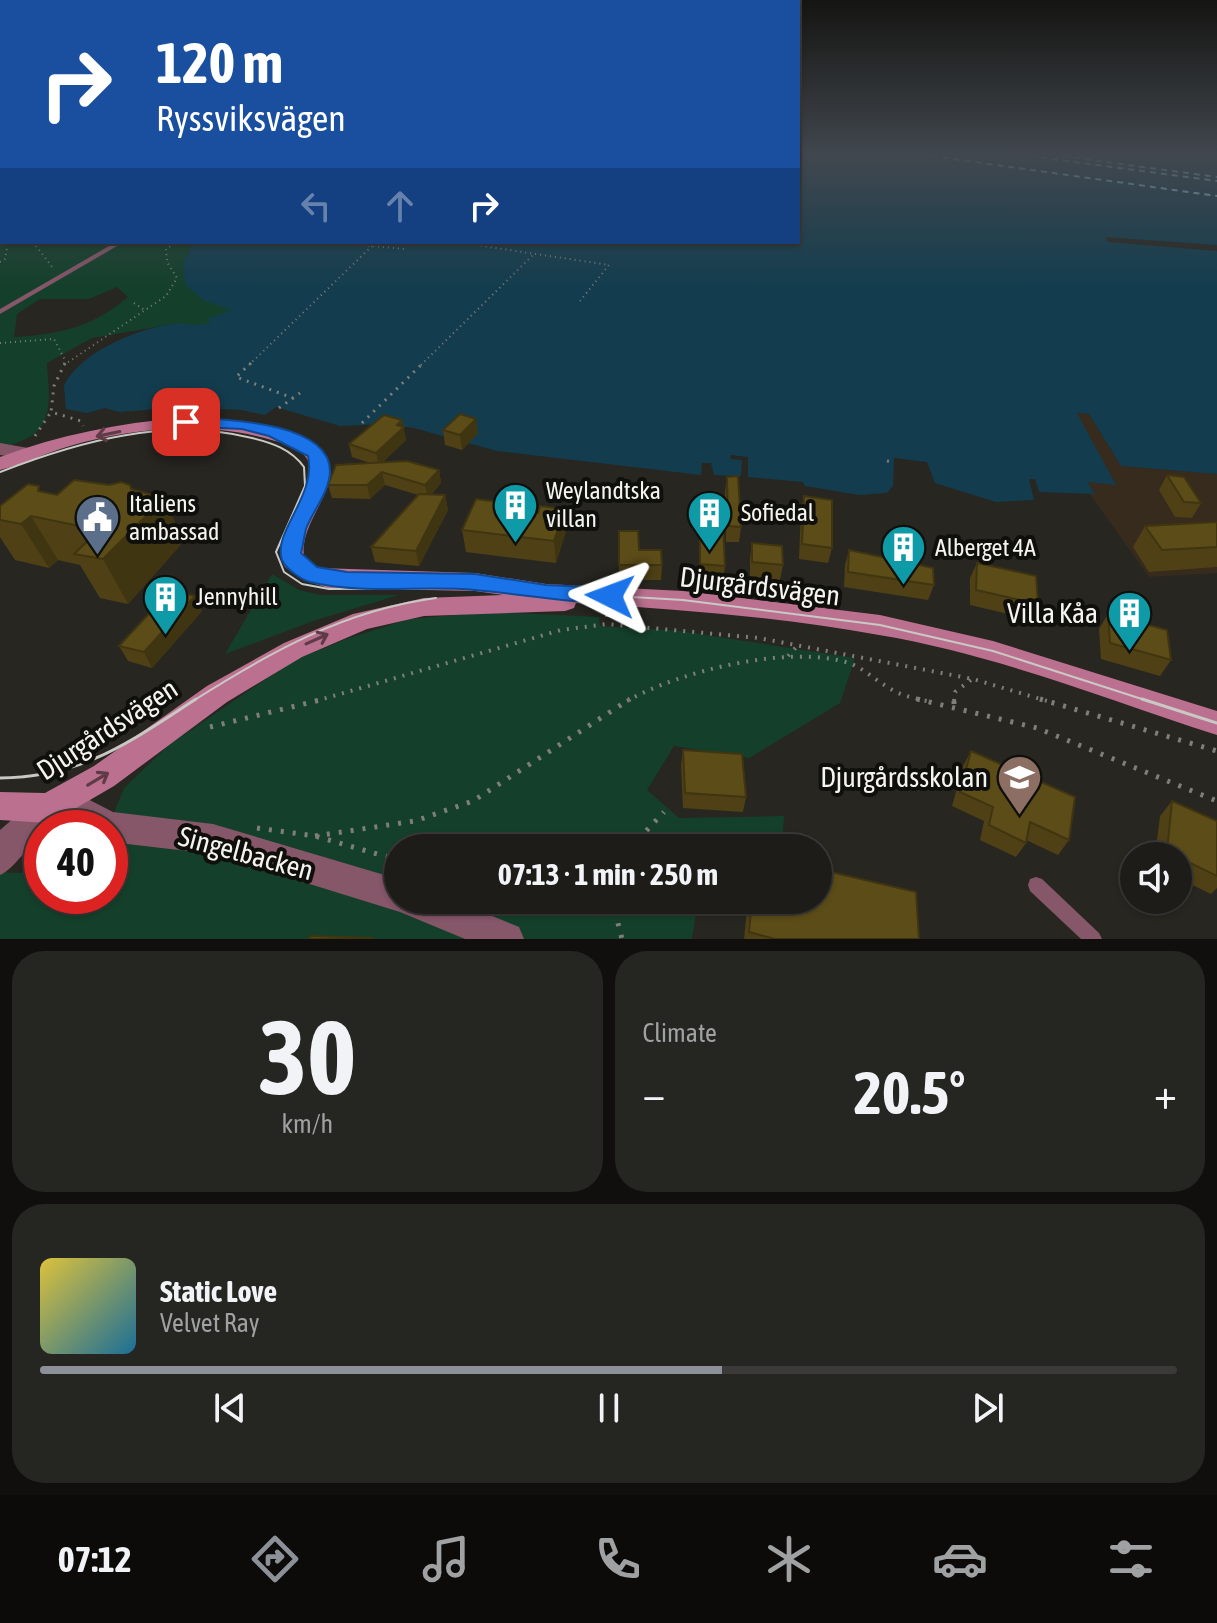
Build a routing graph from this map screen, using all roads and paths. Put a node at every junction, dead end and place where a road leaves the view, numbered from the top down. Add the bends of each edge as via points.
1 (8, 244) edge
2 (35, 244) edge
3 (118, 244) edge
4 (167, 244) edge
5 (174, 244) edge
6 (348, 244) dead end
7 (469, 244) edge
8 (372, 246) junction
9 (166, 249) junction
10 (405, 249) dead end
11 (534, 254) junction
12 (0, 262) edge
13 (57, 279) junction
14 (580, 301) dead end
15 (134, 303) dead end
16 (146, 311) junction
17 (0, 312) edge
18 (0, 343) edge
19 (66, 362) junction
20 (300, 393) dead end
21 (293, 398) junction
22 (279, 408) dead end
23 (51, 412) junction
24 (362, 423) dead end
25 (86, 434) dead end
26 (29, 448) junction
27 (0, 449) edge
28 (887, 461) dead end
29 (894, 462) dead end
30 (0, 464) edge
31 (607, 615) dead end
32 (607, 624) junction
33 (799, 644) junction
34 (786, 657) junction
35 (973, 679) junction
36 (954, 704) junction
37 (1217, 723) edge
38 (205, 728) dead end
39 (1217, 731) edge
40 (1217, 751) edge
41 (1217, 801) edge
42 (0, 806) edge
43 (48, 808) junction
44 (664, 812) dead end
45 (643, 834) edge
46 (315, 836) dead end
47 (0, 859) edge
48 (1036, 885) dead end
49 (384, 892) edge
50 (445, 914) edge
51 (616, 914) edge
52 (507, 939) edge
53 (622, 939) edge
54 (1093, 939) edge

1 - 12 path
2 - 13 path
3 - 13 lane
4 - 9 path
5 - 9 path
6 - 8 path
7 - 11 path
8 - 10 path
8 - 21 path via 236,377
9 - 16 path via 177,278 166,296
11 - 14 path via 609,265
11 - 24 path
13 - 17 lane
15 - 16 path
16 - 19 path
18 - 19 path via 54,339
19 - 23 path
20 - 21 path
21 - 22 path
23 - 25 path via 81,421
23 - 26 path
26 - 27 street
26 - 30 street
37 -> 26 street, Djurgårdsvägen via 993,651 880,625 475,582 328,579 311,574 293,561 291,545 316,492 321,472 317,455 303,444 242,424 186,422
28 - 29 path
31 - 32 path
32 - 33 path
32 - 38 path via 561,630 344,694
33 - 34 path
33 - 35 path
34 - 36 path via 840,660 905,696
34 - 46 path via 666,681 624,702 471,803 420,821
35 - 36 path via 955,692
35 - 40 path
36 - 41 path via 1054,734
43 -> 39 street, Djurgårdsvägen via 104,776 217,694 293,650 362,621 424,607 579,603 821,624 992,659
42 - 43 street, Djurgårdsvägen
43 - 47 street via 12,839
43 - 49 street, Singelbacken via 80,810 109,827 213,839
44 - 45 path
48 - 54 lane
50 - 52 street
51 - 53 path

